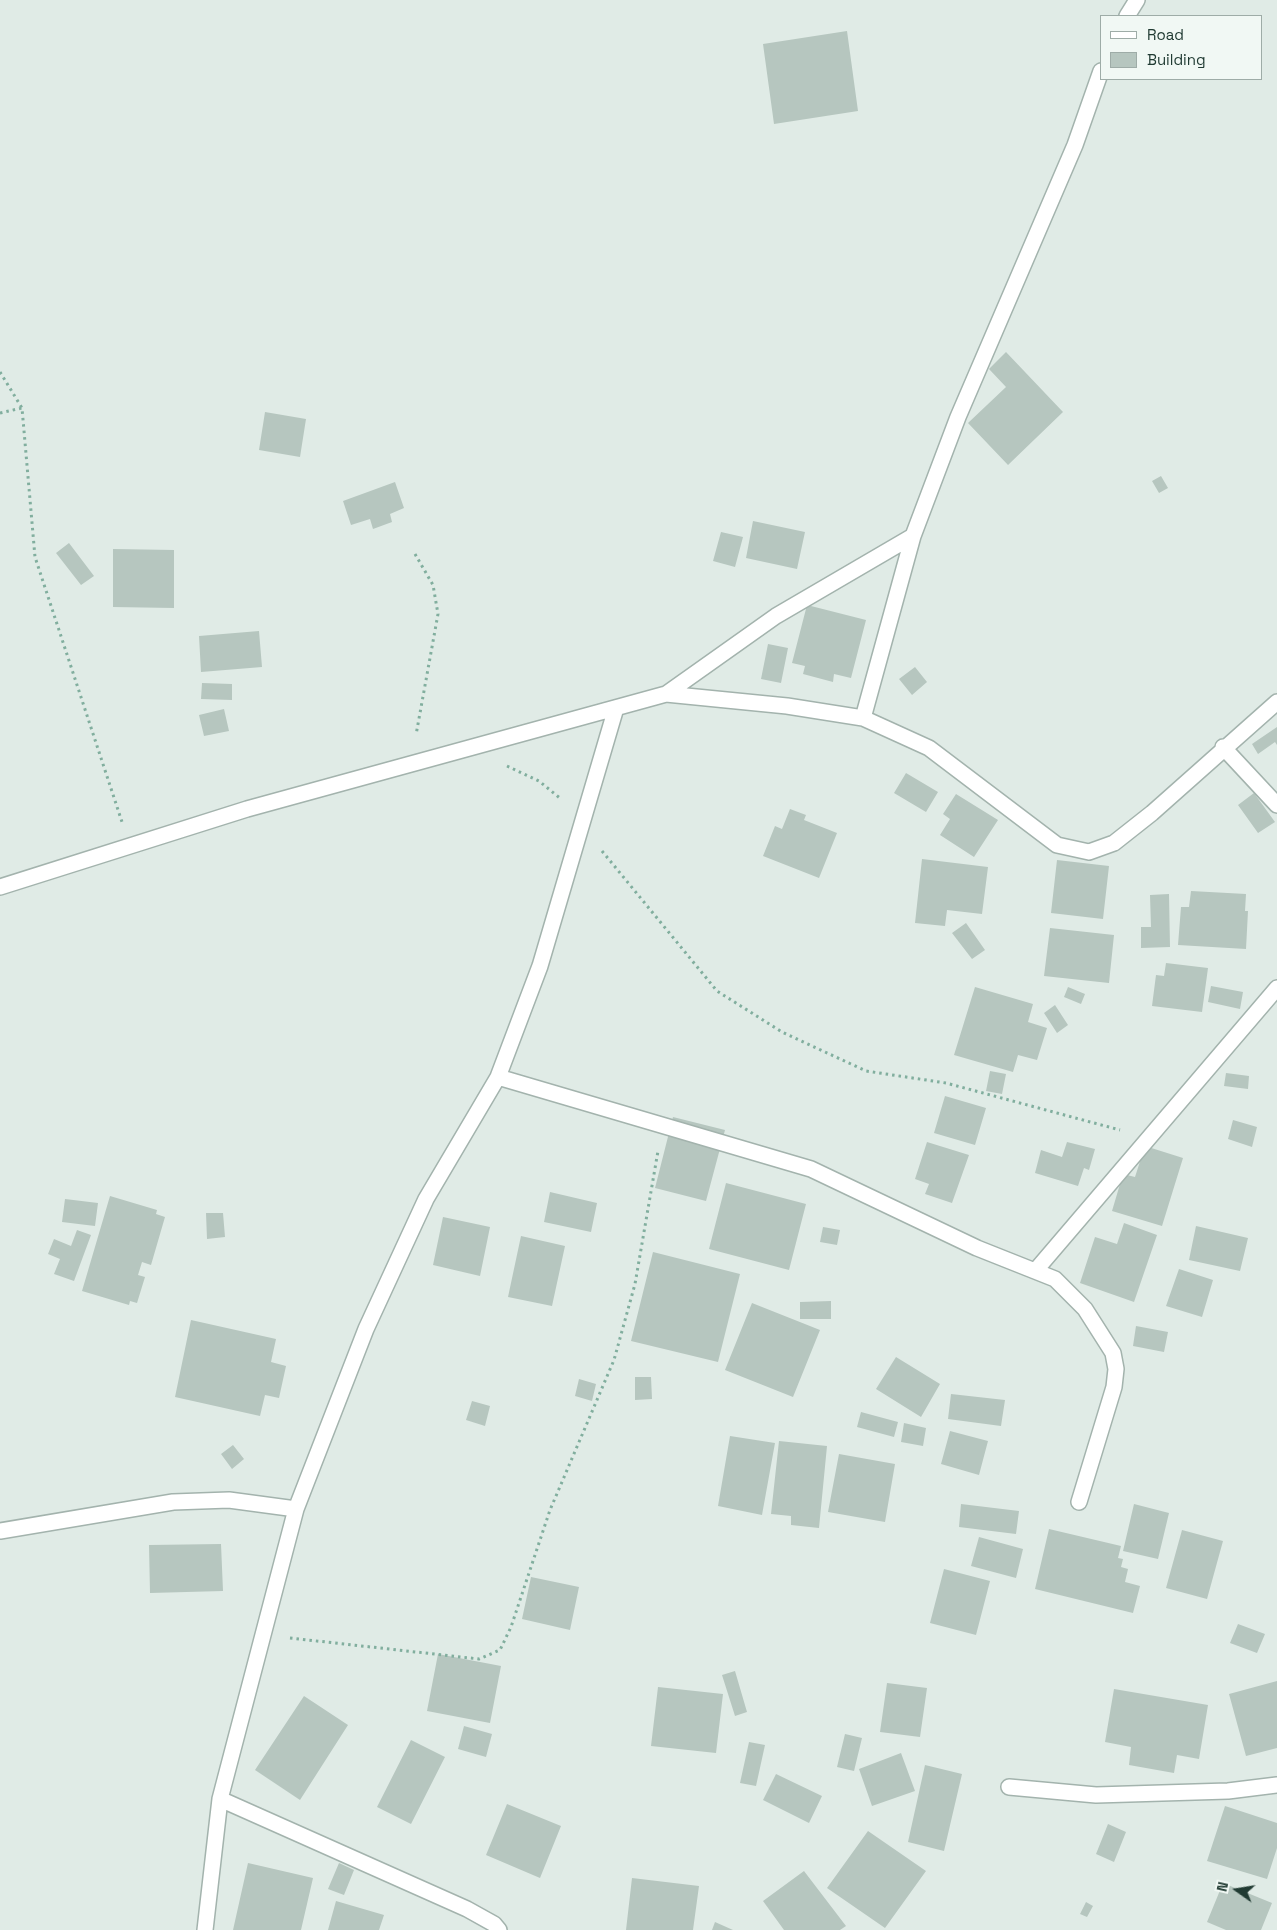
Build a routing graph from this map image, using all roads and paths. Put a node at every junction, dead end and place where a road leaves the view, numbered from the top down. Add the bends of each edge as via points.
1 (1137, 0) edge
2 (1128, 15) edge
3 (1100, 74) edge
4 (0, 372) edge
5 (22, 408) junction
6 (0, 413) edge
7 (913, 536) junction
8 (415, 554) dead end
9 (666, 694) junction
10 (1277, 702) edge
11 (616, 708) junction
12 (863, 718) junction
13 (466, 748) junction
14 (1223, 748) junction
15 (411, 765) junction
16 (1277, 805) edge
17 (582, 827) junction
18 (130, 844) junction
19 (0, 887) edge
20 (1277, 988) edge
21 (498, 1078) junction
22 (663, 1126) junction
23 (1149, 1138) junction
24 (1036, 1270) junction
25 (1080, 1502) dead end
26 (296, 1509) junction
27 (0, 1531) edge
28 (263, 1635) junction
29 (1277, 1785) edge
30 (1009, 1787) dead end
31 (220, 1799) junction
32 (205, 1930) edge
33 (499, 1930) edge

1 - 2 street
3 - 7 street via 1075,146 958,417
4 - 5 path
5 - 6 path
5 - 18 path via 35,557
7 - 9 street via 776,616
7 - 12 street
8 - 15 path via 433,585 438,614
9 - 11 street
9 - 12 street via 787,706
10 - 14 street
11 - 13 street
11 - 17 street
12 - 14 street via 929,748 1057,845 1089,852 1114,843
13 - 15 street
13 - 17 path via 540,781 558,796
14 - 16 street
15 - 18 street
17 - 21 street via 540,966
17 - 23 path via 717,992 782,1032 866,1071 946,1083
18 - 19 street
20 - 23 street
21 - 22 street
21 - 26 street via 426,1199 366,1329
22 - 24 street via 811,1169 977,1248
22 - 28 path via 635,1284 614,1360 550,1510 511,1627 500,1650 479,1660
23 - 24 street
24 - 25 street via 1055,1279 1085,1309 1113,1352 1116,1369 1114,1387
26 - 27 street via 229,1500 172,1502
26 - 28 street
28 - 31 street
29 - 30 street via 1228,1791 1096,1795
31 - 32 street
31 - 33 street via 467,1909

